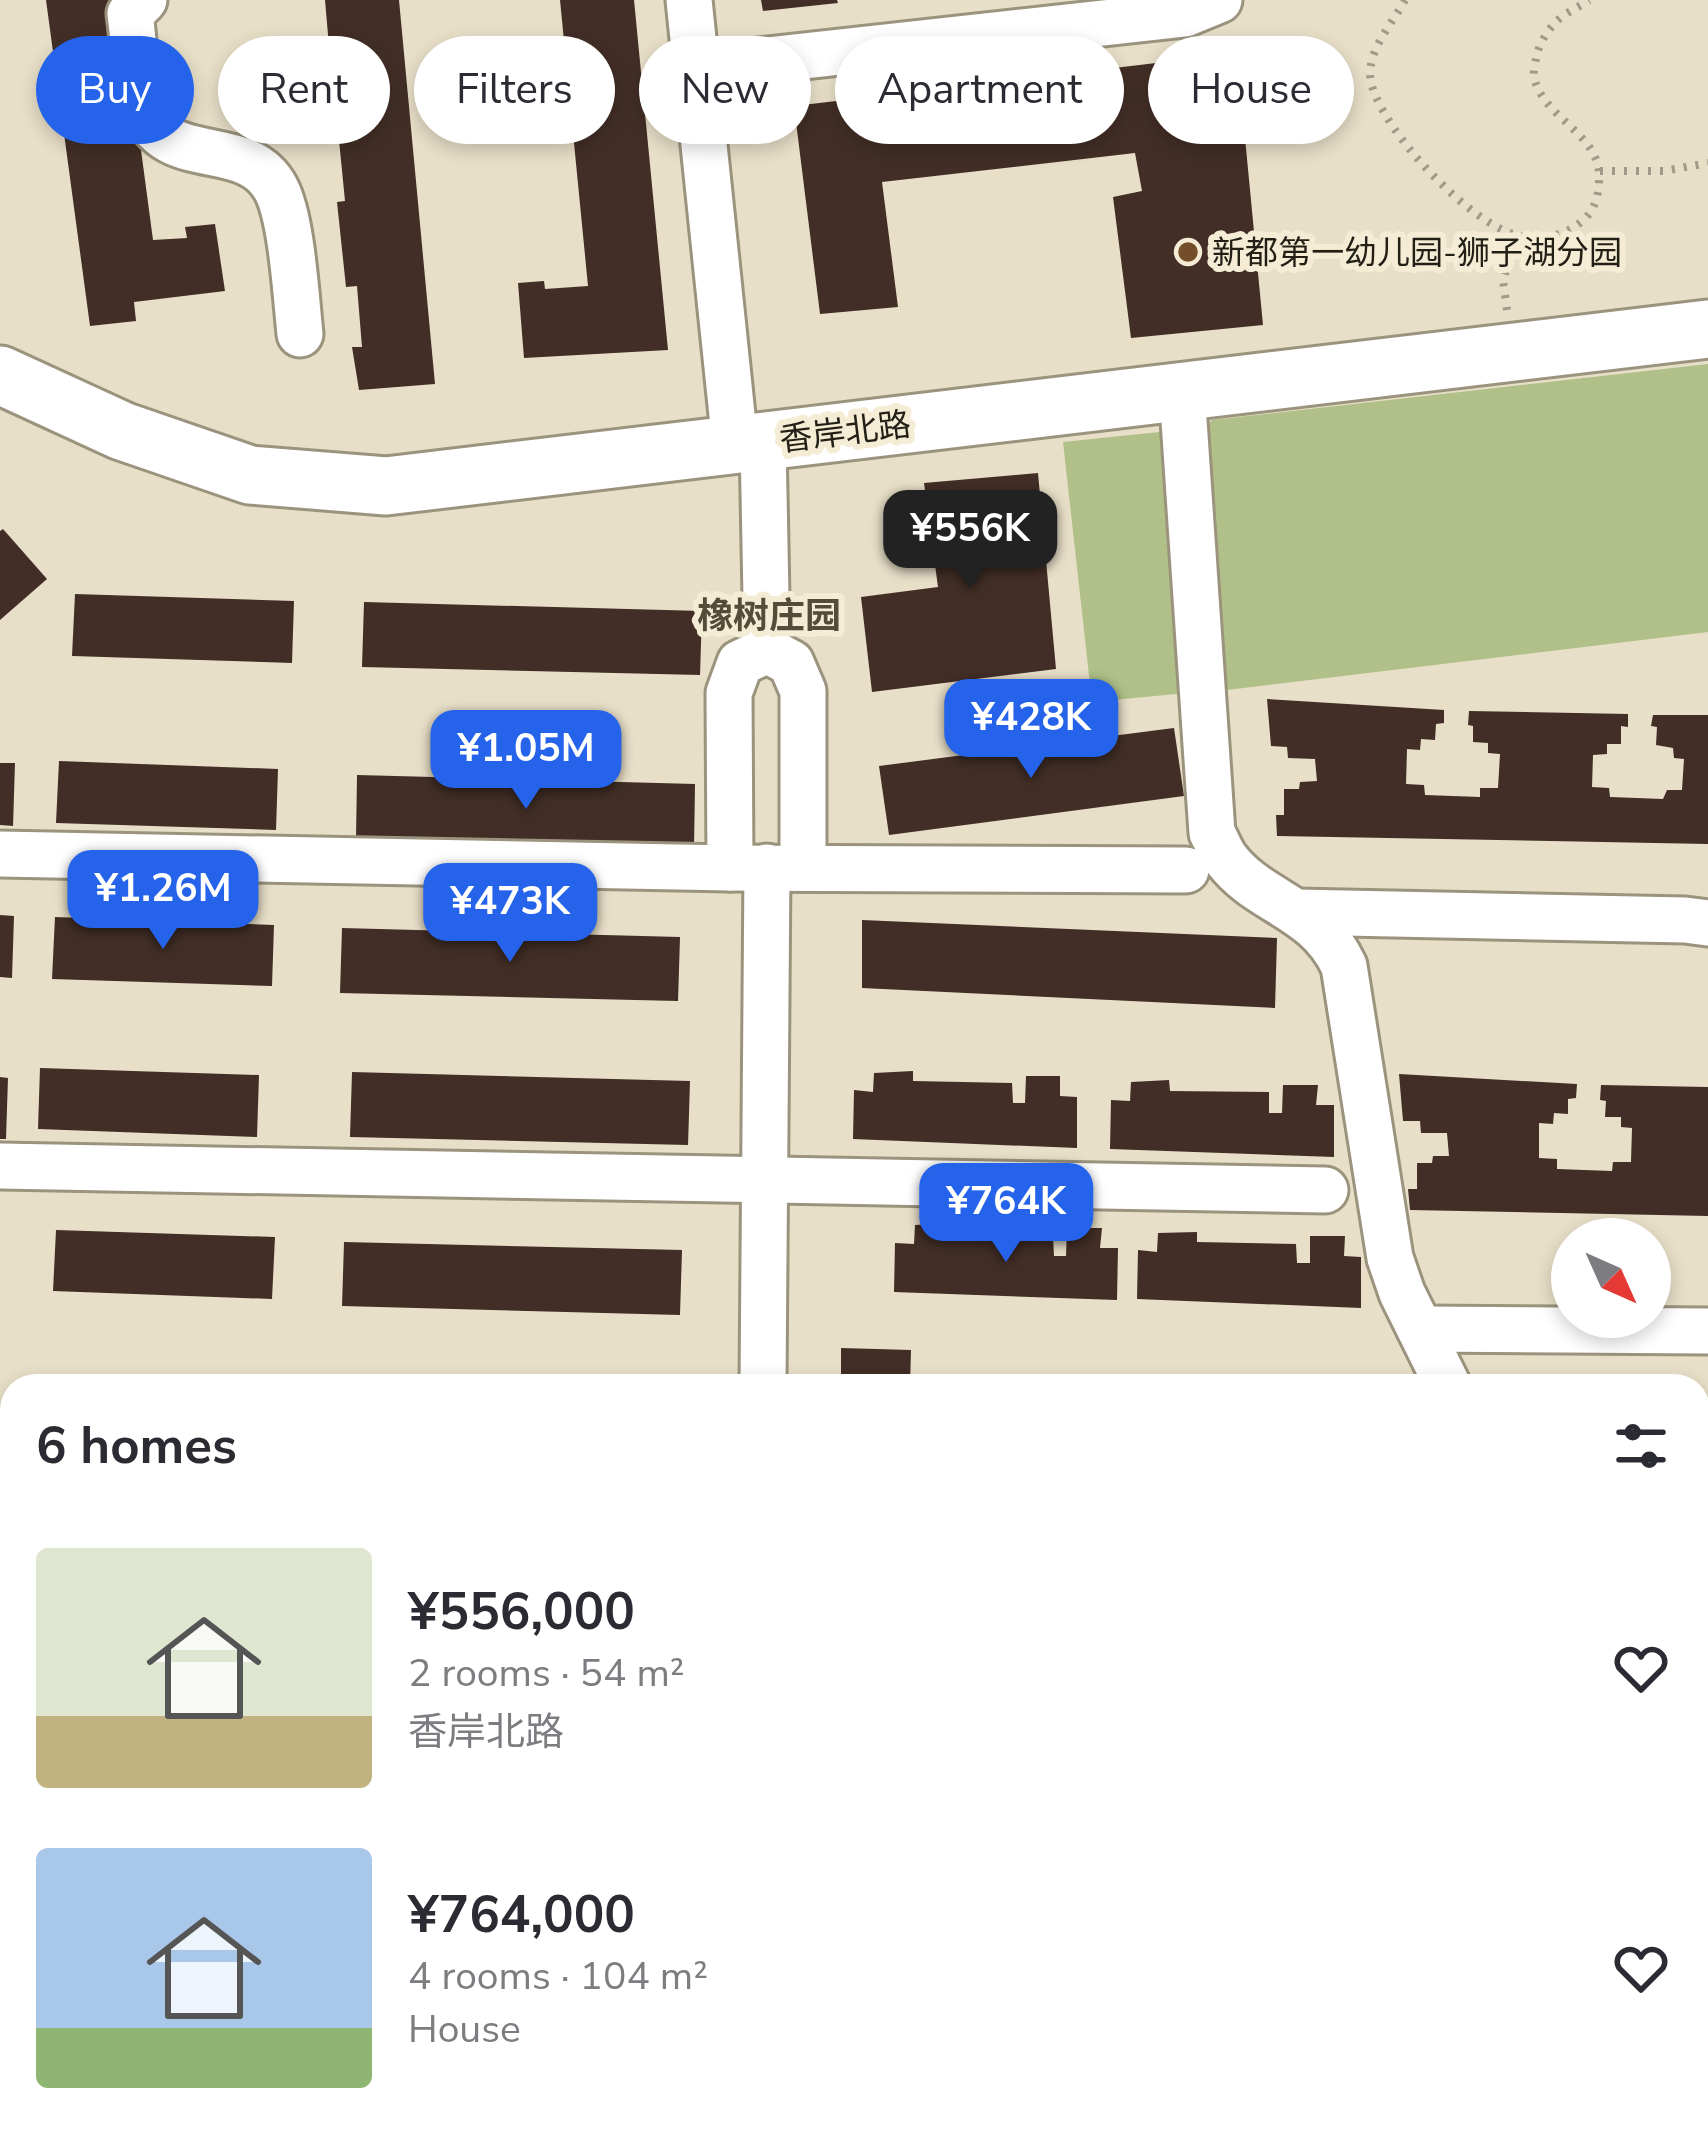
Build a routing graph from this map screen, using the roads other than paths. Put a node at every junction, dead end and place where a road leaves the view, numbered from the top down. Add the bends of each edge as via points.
1 (144, 0) edge
2 (689, 0) edge
3 (1219, 0) edge
4 (693, 36) edge
5 (811, 55) edge
6 (707, 144) edge
7 (1708, 329) edge
8 (300, 334) dead end
9 (2, 384) edge
10 (1182, 391) junction
11 (749, 442) junction
12 (767, 650) junction
13 (0, 854) edge
14 (767, 868) junction
15 (1186, 870) dead end
16 (1296, 912) junction
17 (1708, 922) edge
18 (0, 1166) edge
19 (764, 1180) junction
20 (1325, 1190) dead end
21 (1420, 1329) junction
22 (1708, 1331) edge
23 (763, 1374) edge
24 (1442, 1374) edge

1 - 8 street via 130,14 143,108 164,139 250,160 275,186
2 - 4 street
3 - 5 street via 1185,14
6 - 11 street
7 - 10 street, 香岸北路
9 - 11 street, 香岸北路 via 250,475 386,485
10 - 11 street, 香岸北路
10 - 16 street via 1212,833 1248,880
11 - 12 street
12 - 14 street via 791,663 803,691
12 - 14 street via 740,663 729,693
13 - 14 street
14 - 15 street
14 - 19 street
16 - 17 street
16 - 21 street via 1334,945 1344,966 1390,1258
18 - 19 street
19 - 20 street
19 - 23 street
21 - 22 street
21 - 24 street

